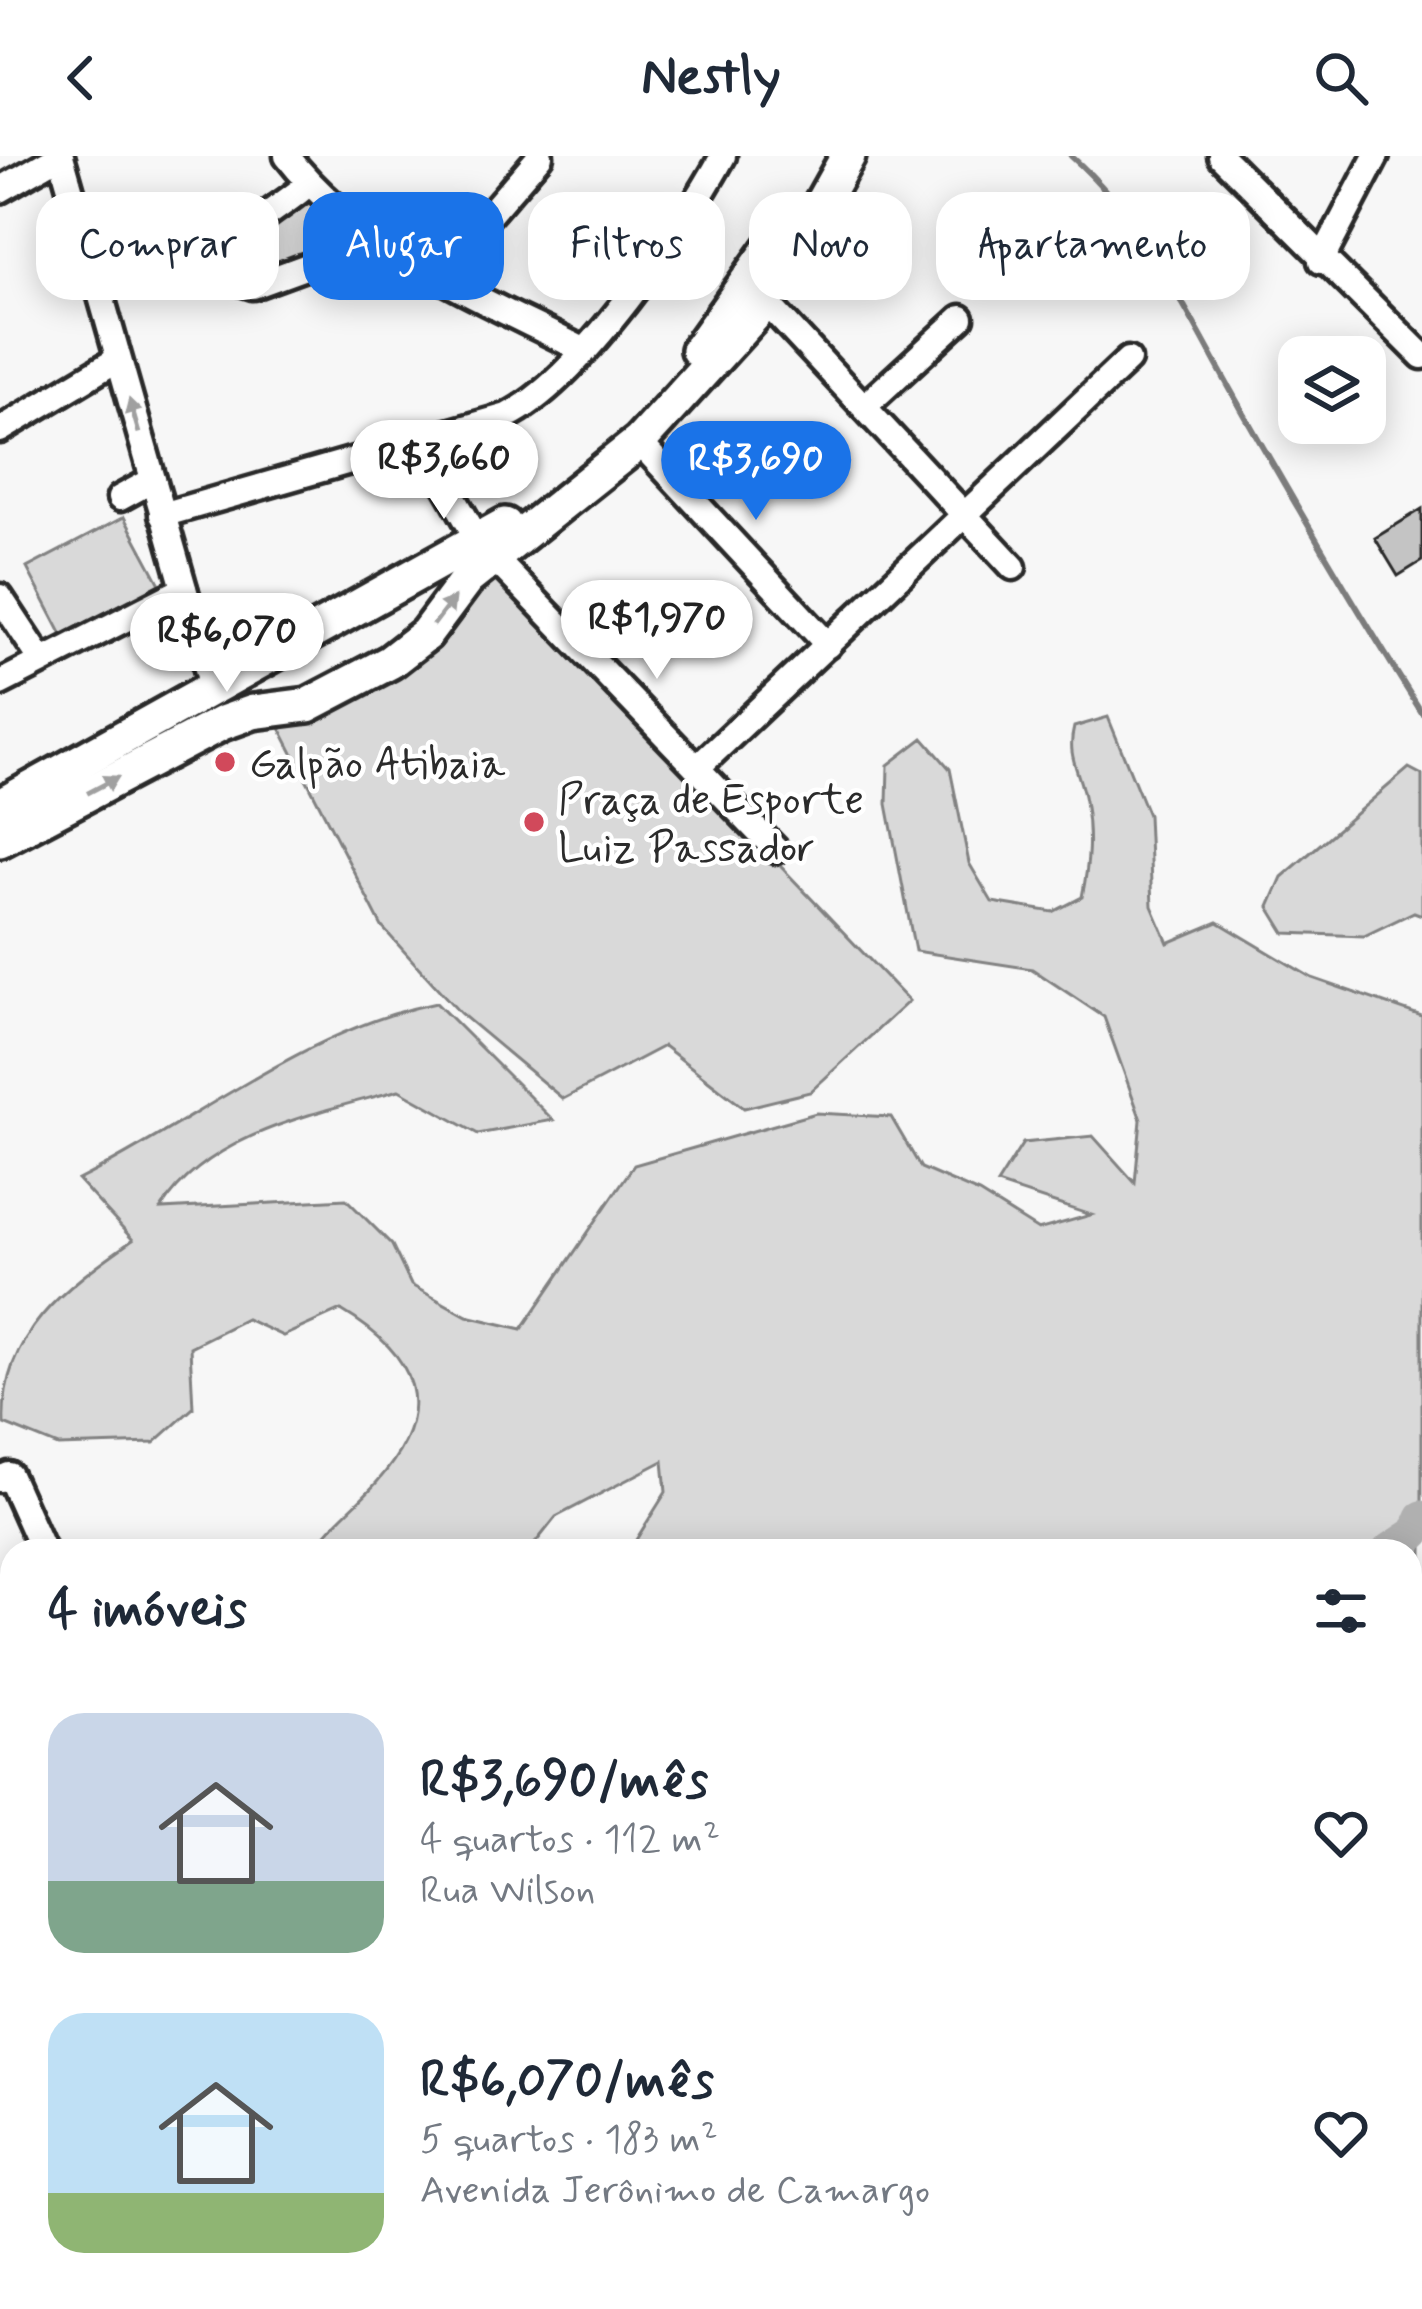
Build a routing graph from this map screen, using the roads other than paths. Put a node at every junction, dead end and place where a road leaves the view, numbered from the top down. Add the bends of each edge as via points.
1 (60, 156) edge
2 (287, 156) edge
3 (541, 156) edge
4 (723, 156) edge
5 (825, 156) edge
6 (848, 156) edge
7 (1221, 156) edge
8 (1376, 156) edge
9 (308, 184) junction
10 (0, 190) edge
11 (317, 192) edge
12 (504, 198) edge
13 (1321, 261) junction
14 (303, 268) edge
15 (486, 300) edge
16 (766, 302) junction
17 (961, 318) dead end
18 (583, 350) junction
19 (1422, 356) edge
20 (118, 358) junction
21 (1128, 360) dead end
22 (865, 406) junction
23 (0, 430) edge
24 (421, 441) junction
25 (639, 442) junction
26 (152, 480) junction
27 (120, 498) dead end
28 (162, 515) junction
29 (964, 515) junction
30 (487, 550) junction
31 (1013, 567) dead end
32 (184, 589) junction
33 (0, 597) edge
34 (359, 610) junction
35 (829, 645) junction
36 (42, 661) junction
37 (266, 662) junction
38 (390, 662) junction
39 (0, 683) edge
40 (213, 690) junction
41 (278, 709) junction
42 (698, 767) junction
43 (0, 806) edge
44 (0, 840) edge
45 (776, 850) dead end
46 (5, 1477) edge
47 (37, 1539) edge

1 - 10 street
1 - 20 street
2 - 9 street
3 - 12 street
4 - 18 street
5 - 30 main road via 747,286 671,381
6 - 16 main road
7 - 13 street
8 - 13 street
9 - 11 street
9 - 14 street via 242,234 232,251 235,280 253,286
13 - 19 street
15 - 18 street
16 - 22 street
16 - 25 main road
17 - 22 street
18 - 24 street via 531,404
20 - 23 street
26 -> 20 street
21 - 29 street
22 - 29 street
24 - 28 street
24 - 30 street
25 - 30 main road
25 - 35 street
26 - 27 street
26 - 28 street
28 - 32 street
29 - 31 street
29 - 35 street
30 - 34 main road
38 -> 30 main road via 426,634
30 - 42 street
32 - 36 street
32 - 40 street
33 - 36 street
34 - 37 main road
34 - 38 main road via 391,626
35 - 42 street
36 - 39 street
37 - 40 main road
37 - 41 main road via 263,695
38 - 41 main road via 308,705
40 - 43 main road
44 -> 41 main road via 222,723
42 - 45 street
46 - 47 street

